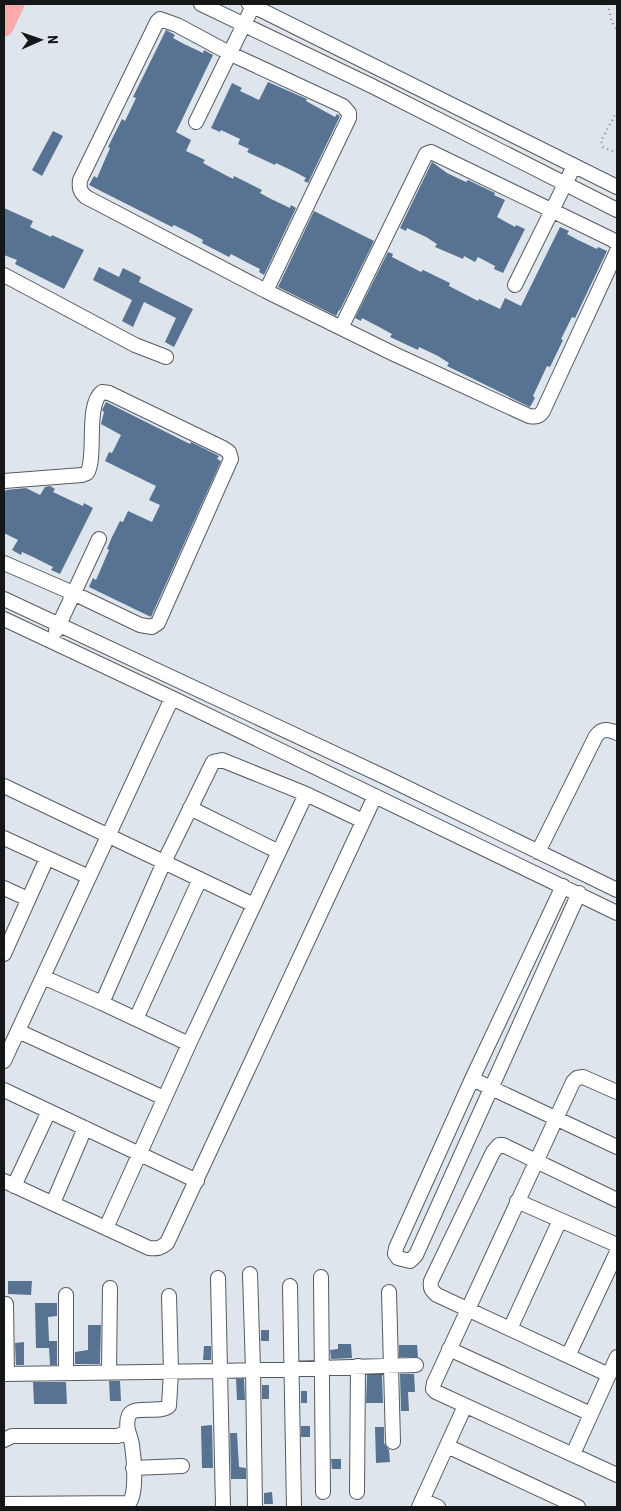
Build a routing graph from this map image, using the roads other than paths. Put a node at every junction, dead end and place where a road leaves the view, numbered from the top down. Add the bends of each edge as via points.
1 (16, 4) edge
2 (201, 4) edge
3 (251, 5) edge
4 (245, 25) junction
5 (4, 27) edge
6 (231, 54) junction
7 (196, 122) dead end
8 (574, 166) junction
9 (564, 183) junction
10 (617, 187) edge
11 (552, 209) junction
12 (617, 210) edge
13 (617, 243) edge
14 (617, 251) edge
15 (4, 275) edge
16 (515, 286) dead end
17 (266, 291) junction
18 (341, 328) junction
19 (166, 357) dead end
20 (4, 481) edge
21 (98, 538) dead end
22 (4, 563) edge
23 (73, 593) junction
24 (4, 598) edge
25 (4, 619) edge
26 (59, 623) junction
27 (51, 641) junction
28 (172, 698) junction
29 (617, 733) edge
30 (4, 786) edge
31 (306, 794) junction
32 (374, 796) junction
33 (190, 808) junction
34 (363, 820) junction
35 (108, 836) junction
36 (4, 838) edge
37 (279, 852) junction
38 (538, 852) junction
39 (47, 858) junction
40 (164, 862) junction
41 (89, 877) junction
42 (200, 879) junction
43 (563, 886) junction
44 (616, 886) edge
45 (4, 888) edge
46 (579, 894) junction
47 (28, 900) junction
48 (254, 905) junction
49 (617, 913) edge
50 (4, 954) edge
51 (43, 977) junction
52 (102, 1003) junction
53 (136, 1019) junction
54 (18, 1031) junction
55 (188, 1044) junction
56 (4, 1061) edge
57 (472, 1079) junction
58 (491, 1088) junction
59 (4, 1090) edge
60 (617, 1092) edge
61 (164, 1098) junction
62 (49, 1112) junction
63 (556, 1118) junction
64 (85, 1128) junction
65 (617, 1147) edge
66 (139, 1154) junction
67 (536, 1161) junction
68 (197, 1181) junction
69 (9, 1184) edge
70 (617, 1200) edge
71 (518, 1202) junction
72 (52, 1203) junction
73 (560, 1220) junction
74 (106, 1228) junction
75 (617, 1245) edge
76 (617, 1252) edge
77 (250, 1274) dead end
78 (320, 1277) dead end
79 (218, 1278) dead end
80 (290, 1286) dead end
81 (110, 1288) dead end
82 (389, 1292) dead end
83 (66, 1295) dead end
84 (169, 1296) dead end
85 (6, 1304) dead end
86 (468, 1309) junction
87 (510, 1329) junction
88 (449, 1350) junction
89 (568, 1356) junction
90 (617, 1357) edge
91 (391, 1365) junction
92 (416, 1365) dead end
93 (358, 1366) junction
94 (322, 1367) junction
95 (291, 1368) junction
96 (253, 1369) junction
97 (171, 1371) junction
98 (220, 1371) junction
99 (109, 1372) junction
100 (66, 1373) junction
101 (5, 1374) edge
102 (609, 1375) junction
103 (465, 1406) junction
104 (591, 1414) junction
105 (127, 1432) junction
106 (4, 1440) edge
107 (393, 1442) dead end
108 (446, 1446) junction
109 (573, 1454) junction
110 (182, 1466) dead end
111 (133, 1468) junction
112 (617, 1473) edge
113 (323, 1492) dead end
114 (357, 1492) dead end
115 (420, 1503) edge
116 (4, 1504) edge
117 (223, 1507) edge
118 (255, 1507) edge
119 (294, 1507) edge
120 (438, 1507) edge
121 (578, 1507) edge

1 - 5 main road
2 - 4 street
3 - 4 street
3 - 8 street
4 - 6 street
4 - 9 street
6 - 7 street
6 - 17 street via 343,106 349,113
6 - 17 street via 160,19 80,180 79,188 86,197
8 - 9 street
8 - 10 street
9 - 11 street
9 - 12 street
11 - 13 street
11 - 16 street
11 - 18 street via 438,154 426,154
14 - 18 street via 540,416 529,416
15 - 19 street via 135,345
17 - 18 street
20 - 23 street via 87,473 96,399 102,392 229,452 228,468 158,623 152,627 140,625
21 - 23 street
22 - 23 street
23 - 26 street
24 - 26 street
25 - 27 street
26 - 27 street
26 - 38 street
27 - 28 street
28 - 32 street
28 - 35 street
29 - 38 street via 604,729 596,736
30 - 35 street
31 - 33 street via 217,760 209,767
31 - 34 street
31 - 37 street
32 - 34 street
32 - 43 street
33 - 37 street
33 - 40 street
34 - 68 street
35 - 40 street
35 - 41 street
36 - 39 street
37 - 48 street
38 - 44 street
39 - 41 street
39 - 47 street
40 - 42 street
40 - 52 street
41 - 51 street
42 - 48 street
42 - 53 street
43 - 46 street
43 - 57 street
45 - 47 street
46 - 49 street
46 - 58 street
47 - 50 street
48 - 55 street
51 - 52 street
51 - 54 street
52 - 53 street
53 - 55 street
54 - 56 street
54 - 61 street
55 - 61 street
57 - 58 street
57 - 58 street via 396,1248 395,1254 403,1261 410,1261 416,1255
58 - 63 street
59 - 62 street
60 - 63 street via 589,1079 577,1078
61 - 66 street
62 - 64 street
62 - 69 street
63 - 65 street
63 - 67 street
64 - 66 street
64 - 72 street
66 - 68 street
66 - 74 street
67 - 70 street
67 - 71 street
67 - 86 street via 503,1146 496,1147 431,1281 432,1291
68 - 74 street via 171,1237 162,1248 149,1248
69 - 72 street
71 - 73 street
71 - 86 street
72 - 74 street
73 - 75 street
73 - 87 street
76 - 89 street
77 - 96 street
78 - 94 street
79 - 98 street
80 - 95 street
81 - 99 street
82 - 91 street
83 - 100 street
84 - 97 street
85 - 101 street
86 - 87 street
86 - 88 street
87 - 89 street
88 - 103 street via 433,1389
88 - 104 street
89 - 102 street
90 - 102 street
91 - 92 street
91 - 93 street
91 - 107 street
93 - 94 street
93 - 114 street
94 - 95 street
94 - 113 street
95 - 96 street
95 - 119 street
96 - 98 street
96 - 118 street
97 - 98 street
97 - 99 street
97 - 105 street via 169,1406 132,1412
98 - 117 street
99 - 100 street
100 - 101 street
102 - 104 street
103 - 108 street
103 - 109 street
104 - 109 street
105 - 106 street via 118,1436 12,1436
105 - 111 street via 133,1446
108 - 115 street
108 - 121 street
109 - 112 street
110 - 111 street
111 - 116 street via 134,1494 129,1503
115 - 120 street

